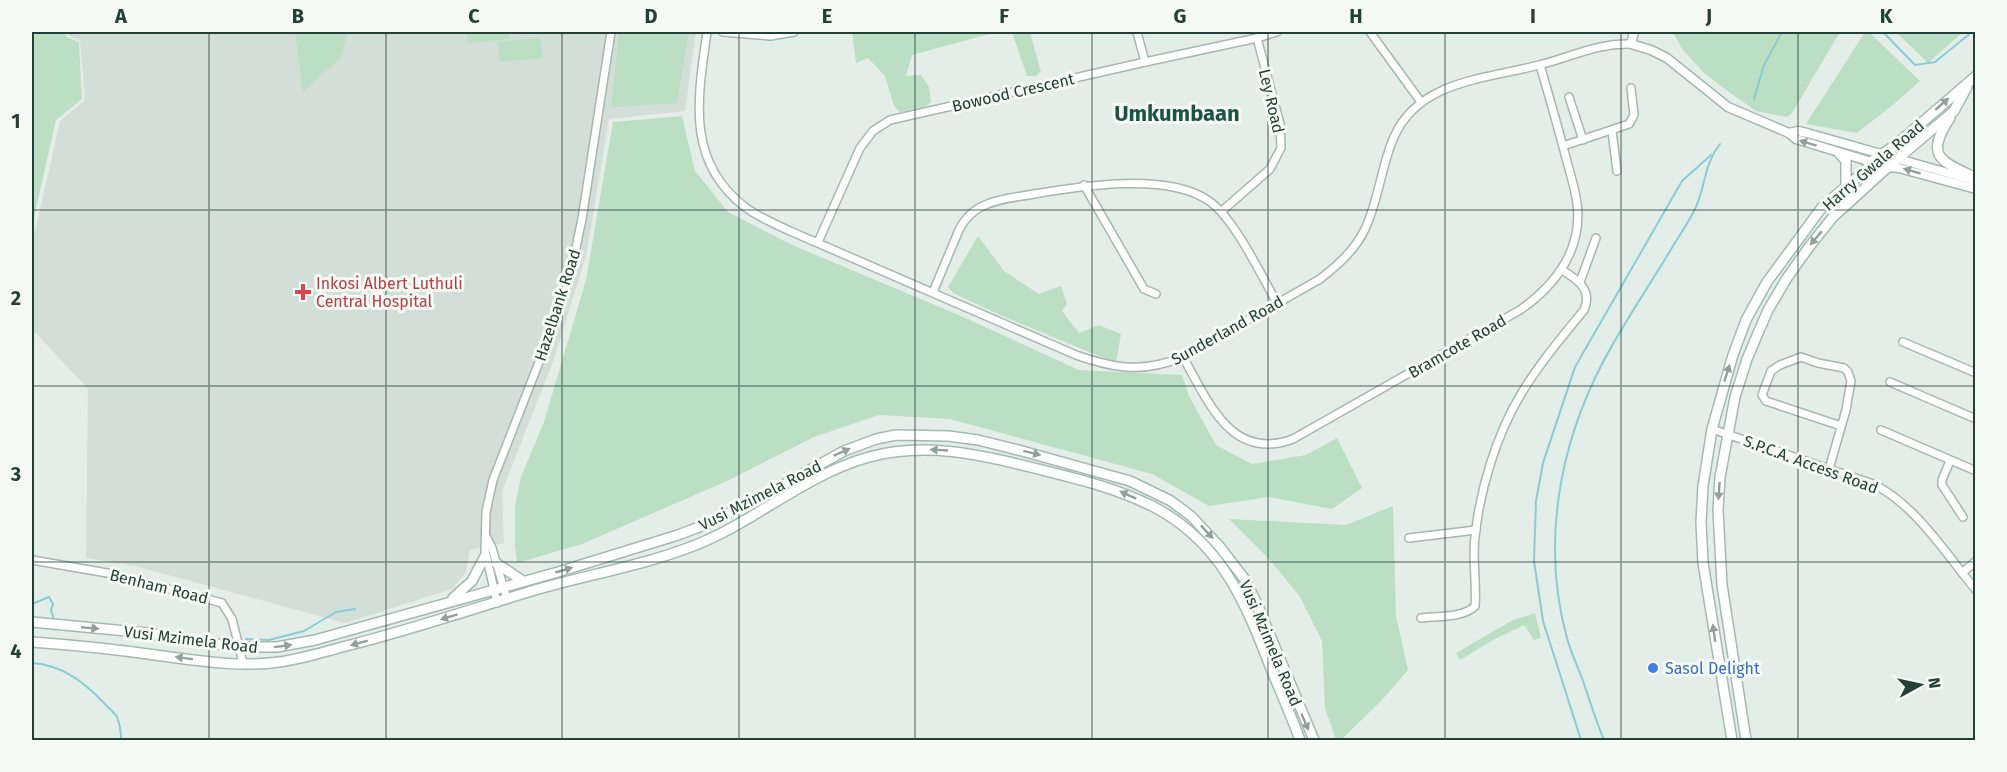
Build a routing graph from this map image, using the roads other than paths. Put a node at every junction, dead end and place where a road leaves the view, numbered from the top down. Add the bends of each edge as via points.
1 (610, 32) edge
2 (706, 32) edge
3 (723, 32) edge
4 (794, 32) edge
5 (1137, 32) edge
6 (1277, 32) edge
7 (1370, 32) edge
8 (1634, 32) edge
9 (1257, 38) junction
10 (1632, 44) junction
11 (1144, 62) junction
12 (1540, 65) junction
13 (1972, 80) edge
14 (1631, 88) dead end
15 (1569, 97) dead end
16 (1421, 102) junction
17 (1954, 111) junction
18 (1612, 131) junction
19 (1789, 133) junction
20 (1583, 140) junction
21 (1563, 146) junction
22 (1839, 153) junction
23 (1884, 154) junction
24 (1898, 158) junction
25 (1871, 162) junction
26 (1888, 167) junction
27 (1617, 171) dead end
28 (1976, 180) edge
29 (1084, 185) junction
30 (1846, 185) junction
31 (1976, 189) edge
32 (1222, 212) junction
33 (1596, 238) dead end
34 (818, 242) junction
35 (1562, 270) junction
36 (1580, 282) junction
37 (933, 292) junction
38 (1156, 294) dead end
39 (1277, 303) junction
40 (1903, 342) dead end
41 (1183, 357) junction
42 (1976, 373) edge
43 (1890, 382) dead end
44 (1976, 419) edge
45 (1841, 426) junction
46 (1712, 429) junction
47 (1881, 430) dead end
48 (1728, 434) junction
49 (1950, 461) junction
50 (1829, 469) junction
51 (1976, 471) edge
52 (1963, 518) dead end
53 (1476, 530) junction
54 (486, 536) junction
55 (1409, 538) dead end
56 (485, 556) junction
57 (32, 560) edge
58 (1976, 561) edge
59 (496, 563) junction
60 (1962, 573) junction
61 (523, 581) junction
62 (498, 588) junction
63 (1976, 590) edge
64 (507, 599) junction
65 (449, 602) junction
66 (497, 603) junction
67 (1420, 618) dead end
68 (32, 622) edge
69 (32, 642) edge
70 (239, 646) junction
71 (243, 663) junction
72 (1300, 741) edge
73 (1314, 741) edge
74 (1732, 741) edge
75 (1746, 741) edge

1 - 54 street, Hazelbank Road via 570,276 493,480
2 - 34 street, Sunderland Road via 698,117 708,161 724,187 745,207
3 - 4 street via 760,36
5 - 11 street
6 - 9 street, Bowood Crescent
7 - 16 street
8 - 10 street
9 - 11 street, Bowood Crescent
9 - 32 street, Ley Road via 1280,124 1281,148 1270,169
10 - 12 street, Sunderland Road via 1603,45
10 - 19 street via 1667,58 1728,107
11 - 34 street, Bowood Crescent via 884,124 860,148
12 - 16 street, Sunderland Road via 1459,83
12 - 21 street, Bramcote Road
13 - 17 main road, Harry Gwala Road
23 -> 13 main road, Harry Gwala Road
14 - 18 street via 1632,120
15 - 20 street
16 - 39 street, Sunderland Road via 1394,135 1369,218 1358,241 1336,267
17 - 24 main road, Harry Gwala Road
17 - 28 main road via 1937,139 1936,151 1945,162
18 - 20 street
18 - 27 street
22 -> 19 street via 1799,141
19 - 23 street via 1798,131
20 - 21 street
21 - 35 street, Bramcote Road via 1577,216 1573,246
22 - 25 street
22 - 30 main road via 1846,161
23 - 24 street
23 - 25 main road, Harry Gwala Road
24 - 26 main road, Harry Gwala Road
24 - 28 street
25 - 26 street
25 - 30 main road, Harry Gwala Road
31 -> 26 street
26 -> 48 main road, Harry Gwala Road via 1833,217 1787,278 1747,359
29 - 32 street via 1179,188 1200,195
29 - 37 street via 999,201 974,211 964,220
29 - 38 street via 1144,289
46 -> 30 main road, Harry Gwala Road via 1746,320 1767,282 1823,206
32 - 39 street
33 - 36 street
34 - 37 street, Sunderland Road
35 - 36 street
35 - 41 street, Bramcote Road via 1536,299 1520,310 1286,442 1254,442 1231,430 1218,417
36 - 53 street via 1586,293 1586,306 1513,409 1489,472
37 - 41 street, Sunderland Road via 1101,364 1138,368
39 - 41 street, Sunderland Road
40 - 42 street
43 - 44 street
45 - 45 street via 1851,381 1844,368 1802,357 1771,371 1762,395 1766,401
45 - 50 street
46 - 48 street, S.P.C.A. Access Road
74 -> 46 main road, Harry Gwala Road via 1703,563 1703,486
47 - 49 street
48 - 50 street, S.P.C.A. Access Road
48 -> 75 main road, Harry Gwala Road via 1720,477 1719,546
49 - 51 street
49 - 52 street via 1942,485
50 - 60 street, S.P.C.A. Access Road via 1873,484 1899,500
53 - 55 street
53 - 67 street via 1472,610
54 - 56 street, Hazelbank Road
54 - 59 street, Hazelbank Road
56 - 62 street, Hazelbank Road
56 - 65 main road via 467,587
57 - 70 street, Benham Road via 113,574 215,600 230,613
58 - 60 street
59 - 61 main road
59 - 62 street, Hazelbank Road
60 - 63 street, S.P.C.A. Access Road
61 - 62 main road, Vusi Mzimela Road
61 -> 73 main road, Vusi Mzimela Road via 707,524 817,464 876,439 925,434 978,440 1130,481 1171,501 1191,516 1246,581
62 - 64 street, Hazelbank Road
62 - 65 main road, Vusi Mzimela Road
62 - 66 street, Hazelbank Road
64 - 66 main road, Vusi Mzimela Road
72 -> 64 main road, Vusi Mzimela Road via 1240,594 1196,536 1154,507 1120,491 976,454 908,450 867,457 817,477 742,522 691,546
70 -> 65 main road, Vusi Mzimela Road via 277,647 315,640
66 -> 71 main road, Vusi Mzimela Road via 303,657 275,663
68 -> 70 main road, Vusi Mzimela Road
71 -> 69 main road, Vusi Mzimela Road
70 - 71 street, Benham Road

